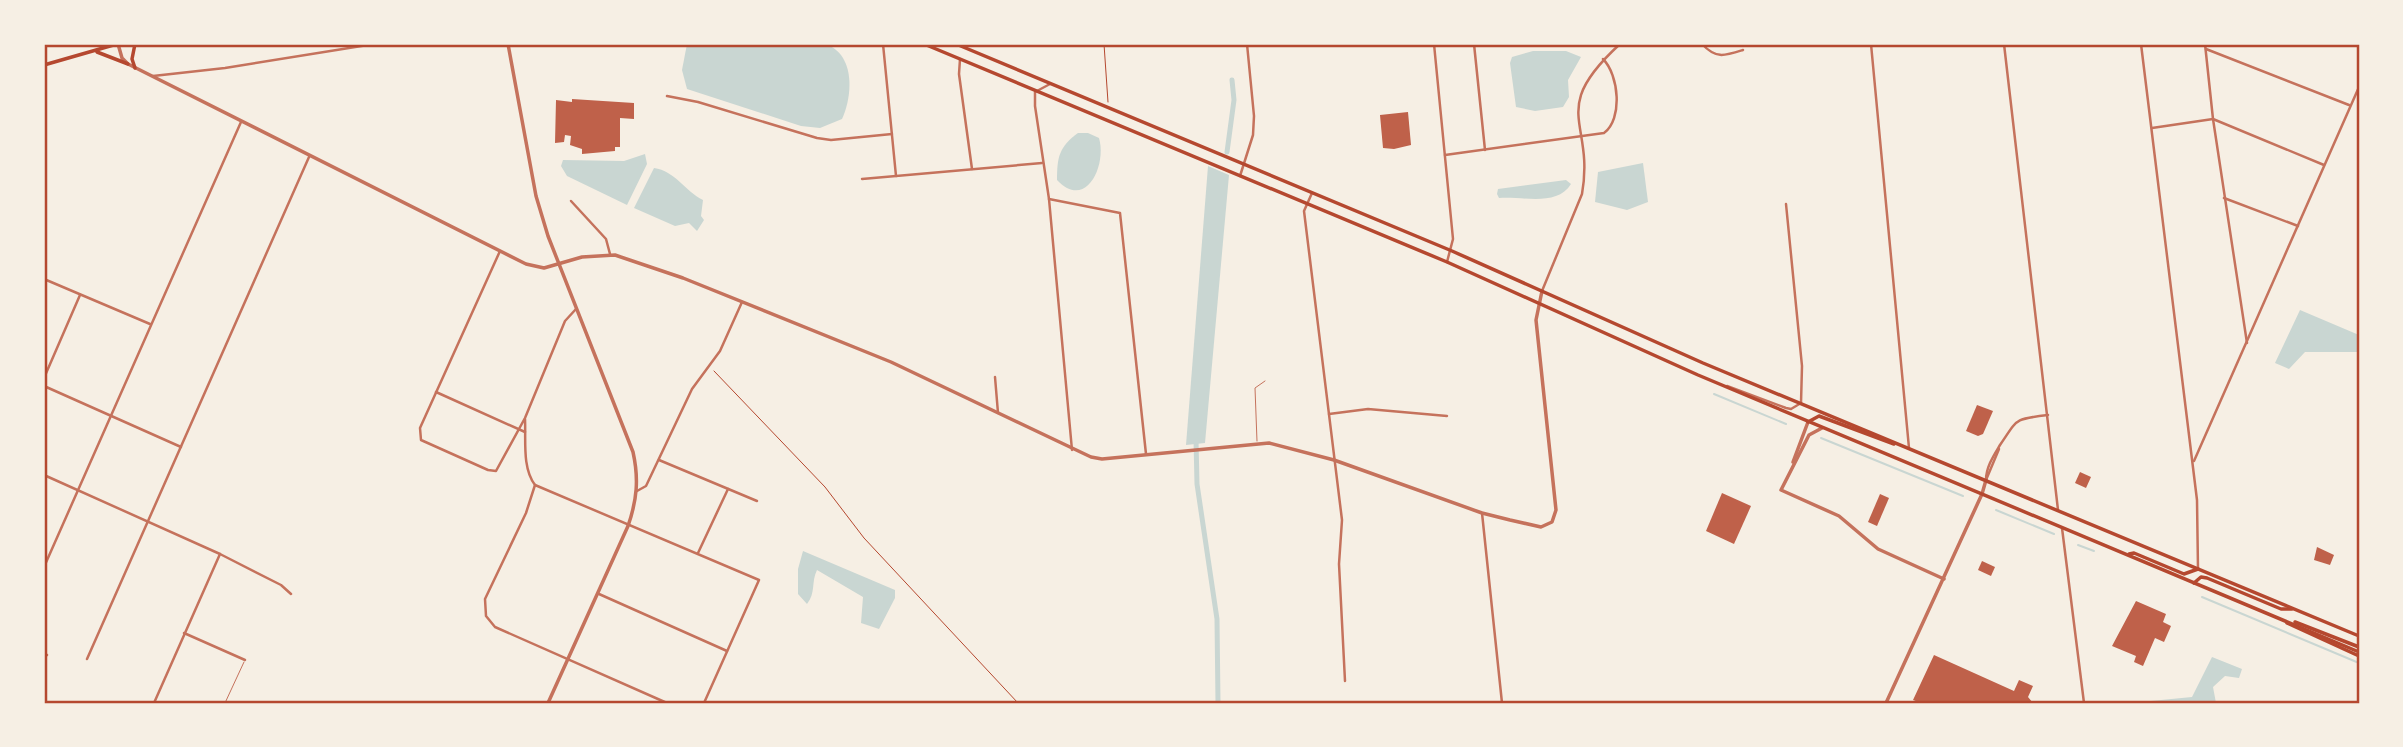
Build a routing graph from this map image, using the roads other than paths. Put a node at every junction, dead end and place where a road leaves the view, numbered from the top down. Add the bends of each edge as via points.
1 (118, 44) edge
2 (135, 44) edge
3 (374, 44) edge
4 (508, 44) edge
5 (883, 44) edge
6 (924, 44) edge
7 (956, 44) edge
8 (1247, 44) edge
9 (1434, 44) edge
10 (1474, 44) edge
11 (1620, 44) edge
12 (1702, 44) edge
13 (1871, 44) edge
14 (2004, 44) edge
15 (2141, 44) edge
16 (2205, 44) edge
17 (2206, 49) junction
18 (1742, 50) dead end
19 (95, 51) junction
20 (960, 59) junction
21 (1603, 59) junction
22 (128, 64) junction
23 (44, 65) edge
24 (135, 68) junction
25 (152, 76) junction
26 (1050, 84) junction
27 (2359, 87) edge
28 (1035, 92) junction
29 (667, 96) dead end
30 (2350, 106) junction
31 (1109, 108) junction
32 (1105, 119) junction
33 (2213, 120) junction
34 (241, 122) junction
35 (2152, 128) junction
36 (892, 134) junction
37 (1580, 138) junction
38 (1485, 150) junction
39 (1446, 155) junction
40 (309, 157) junction
41 (1042, 163) junction
42 (1242, 164) junction
43 (2325, 165) junction
44 (972, 169) junction
45 (896, 176) junction
46 (1240, 176) junction
47 (862, 179) dead end
48 (1312, 193) junction
49 (2224, 198) junction
50 (1049, 199) junction
51 (571, 201) dead end
52 (1306, 203) junction
53 (1786, 204) dead end
54 (2298, 226) junction
55 (500, 251) junction
56 (1452, 251) junction
57 (610, 254) junction
58 (1447, 262) junction
59 (559, 264) junction
60 (44, 279) edge
61 (1542, 291) junction
62 (80, 295) junction
63 (742, 302) junction
64 (1537, 302) junction
65 (576, 309) junction
66 (150, 324) junction
67 (2247, 343) junction
68 (995, 377) dead end
69 (1702, 377) junction
70 (44, 379) edge
71 (1265, 381) dead end
72 (44, 386) edge
73 (436, 392) junction
74 (1801, 403) junction
75 (998, 414) junction
76 (1329, 414) junction
77 (110, 415) junction
78 (2048, 415) junction
79 (1447, 416) dead end
80 (525, 418) junction
81 (1808, 422) junction
82 (1822, 428) junction
83 (517, 429) junction
84 (525, 432) junction
85 (1257, 443) junction
86 (1903, 446) junction
87 (182, 447) junction
88 (1909, 448) junction
89 (1072, 450) junction
90 (1146, 454) junction
91 (659, 460) junction
92 (1334, 460) junction
93 (2192, 464) junction
94 (1791, 470) junction
95 (44, 475) edge
96 (1986, 480) junction
97 (535, 485) junction
98 (728, 489) junction
99 (78, 490) junction
100 (638, 491) junction
101 (1982, 494) junction
102 (757, 500) dead end
103 (2058, 510) junction
104 (1482, 513) junction
105 (148, 521) junction
106 (628, 526) junction
107 (2062, 528) junction
108 (220, 554) junction
109 (698, 554) junction
110 (2127, 555) junction
111 (44, 567) edge
112 (2198, 569) junction
113 (1944, 579) junction
114 (2194, 583) junction
115 (291, 594) dead end
116 (599, 594) junction
117 (2294, 609) junction
118 (184, 634) junction
119 (2359, 636) edge
120 (728, 651) junction
121 (2359, 652) edge
122 (87, 659) dead end
123 (569, 659) junction
124 (244, 660) joint
125 (1345, 681) dead end
126 (1888, 702) edge
127 (154, 703) edge
128 (225, 703) edge
129 (548, 703) edge
130 (667, 703) edge
131 (704, 703) edge
132 (1502, 703) edge
133 (2084, 703) edge

1 - 19 main road
1 - 22 street
2 - 24 main road
3 - 25 street
4 - 59 street via 536,196
5 - 36 street
6 - 20 main road
7 - 26 main road
8 - 42 street via 1254,116 1253,135
9 - 39 street
10 - 38 street
11 - 21 street
12 - 18 street via 1720,56
13 - 88 street
14 - 78 street
15 - 35 street
16 - 17 street
17 - 30 street
17 - 33 street
19 - 22 main road
19 - 23 main road
20 - 28 main road
20 - 44 street
21 - 37 street via 1584,83 1578,100
21 - 37 street via 1612,73 1616,121 1604,133
22 - 24 street
24 - 25 street
25 - 34 street
26 - 28 street
26 - 31 main road
27 - 30 street
28 - 32 main road
28 - 41 street
29 - 36 street via 817,138
30 - 43 street
31 - 32 main road
31 - 42 main road
32 - 46 main road
33 - 35 street
33 - 43 street
33 - 49 street
34 - 40 street
34 - 66 street
35 - 93 street
36 - 45 street
37 - 38 street
37 - 61 street via 1582,194
38 - 39 street
39 - 56 street
40 - 55 street
40 - 87 street
41 - 44 street
41 - 50 street
42 - 46 street
42 - 48 main road
43 - 54 street
44 - 45 street
45 - 47 street
46 - 52 main road
48 - 52 street
48 - 56 main road
49 - 54 street
49 - 67 street
50 - 89 street
50 - 90 street via 1118,212
51 - 57 street via 606,239
52 - 58 main road
52 - 76 street
53 - 74 street via 1802,366
54 - 67 street
55 - 59 street via 535,267
55 - 73 street
56 - 58 street
56 - 61 main road
57 - 59 street
57 - 63 street
58 - 64 main road
59 - 65 street
60 - 62 street
61 - 64 street
61 - 74 main road
62 - 66 street
62 - 70 street
63 - 75 street via 891,362
63 - 91 street via 720,351 692,389
64 - 69 main road
64 - 104 street via 1535,320 1555,516 1541,527
65 - 80 street via 565,321
65 - 100 street via 633,452
66 - 77 street
67 - 93 street
68 - 75 street
69 - 74 street via 1786,408
69 - 81 main road
71 - 85 lane via 1255,388
72 - 77 street
73 - 83 street
73 - 83 street via 418,435 421,440 496,471
74 - 86 main road
75 - 89 street
76 - 79 street via 1368,408
76 - 92 street
77 - 87 street
77 - 99 street
78 - 96 street via 2016,422 2005,433
78 - 103 street
80 - 83 street
80 - 84 street
81 - 82 main road
81 - 86 main road via 1819,416 1878,441
81 - 94 street
82 - 94 street via 1812,430
82 - 101 main road
83 - 84 street
84 - 97 street via 529,477
85 - 90 street
85 - 92 street
86 - 88 main road
87 - 105 street
88 - 96 main road
89 - 90 street via 1102,459
91 - 98 street
91 - 100 street via 646,486
92 - 104 street
92 - 125 street via 1342,520 1339,564
93 - 112 street
94 - 113 street via 1781,490 1839,516 1878,549
95 - 99 street
96 - 101 street
96 - 103 main road
97 - 106 street
97 - 123 street via 484,606 495,627
98 - 102 street
98 - 109 street
99 - 105 street
99 - 111 street
100 - 106 street
101 - 107 main road
101 - 113 street
103 - 112 main road
104 - 132 street
105 - 108 street
105 - 122 street
106 - 109 street
106 - 116 street
107 - 110 main road
107 - 133 street
108 - 115 street
108 - 118 street
109 - 120 street via 759,580
110 - 112 main road via 2134,553 2185,574
110 - 114 main road
112 - 117 main road
113 - 126 street
114 - 117 main road via 2207,578 2281,609
114 - 121 main road
116 - 120 street
116 - 123 street
117 - 119 main road
118 - 124 street
118 - 127 street
120 - 131 street
123 - 129 street
123 - 130 street
124 - 128 lane

